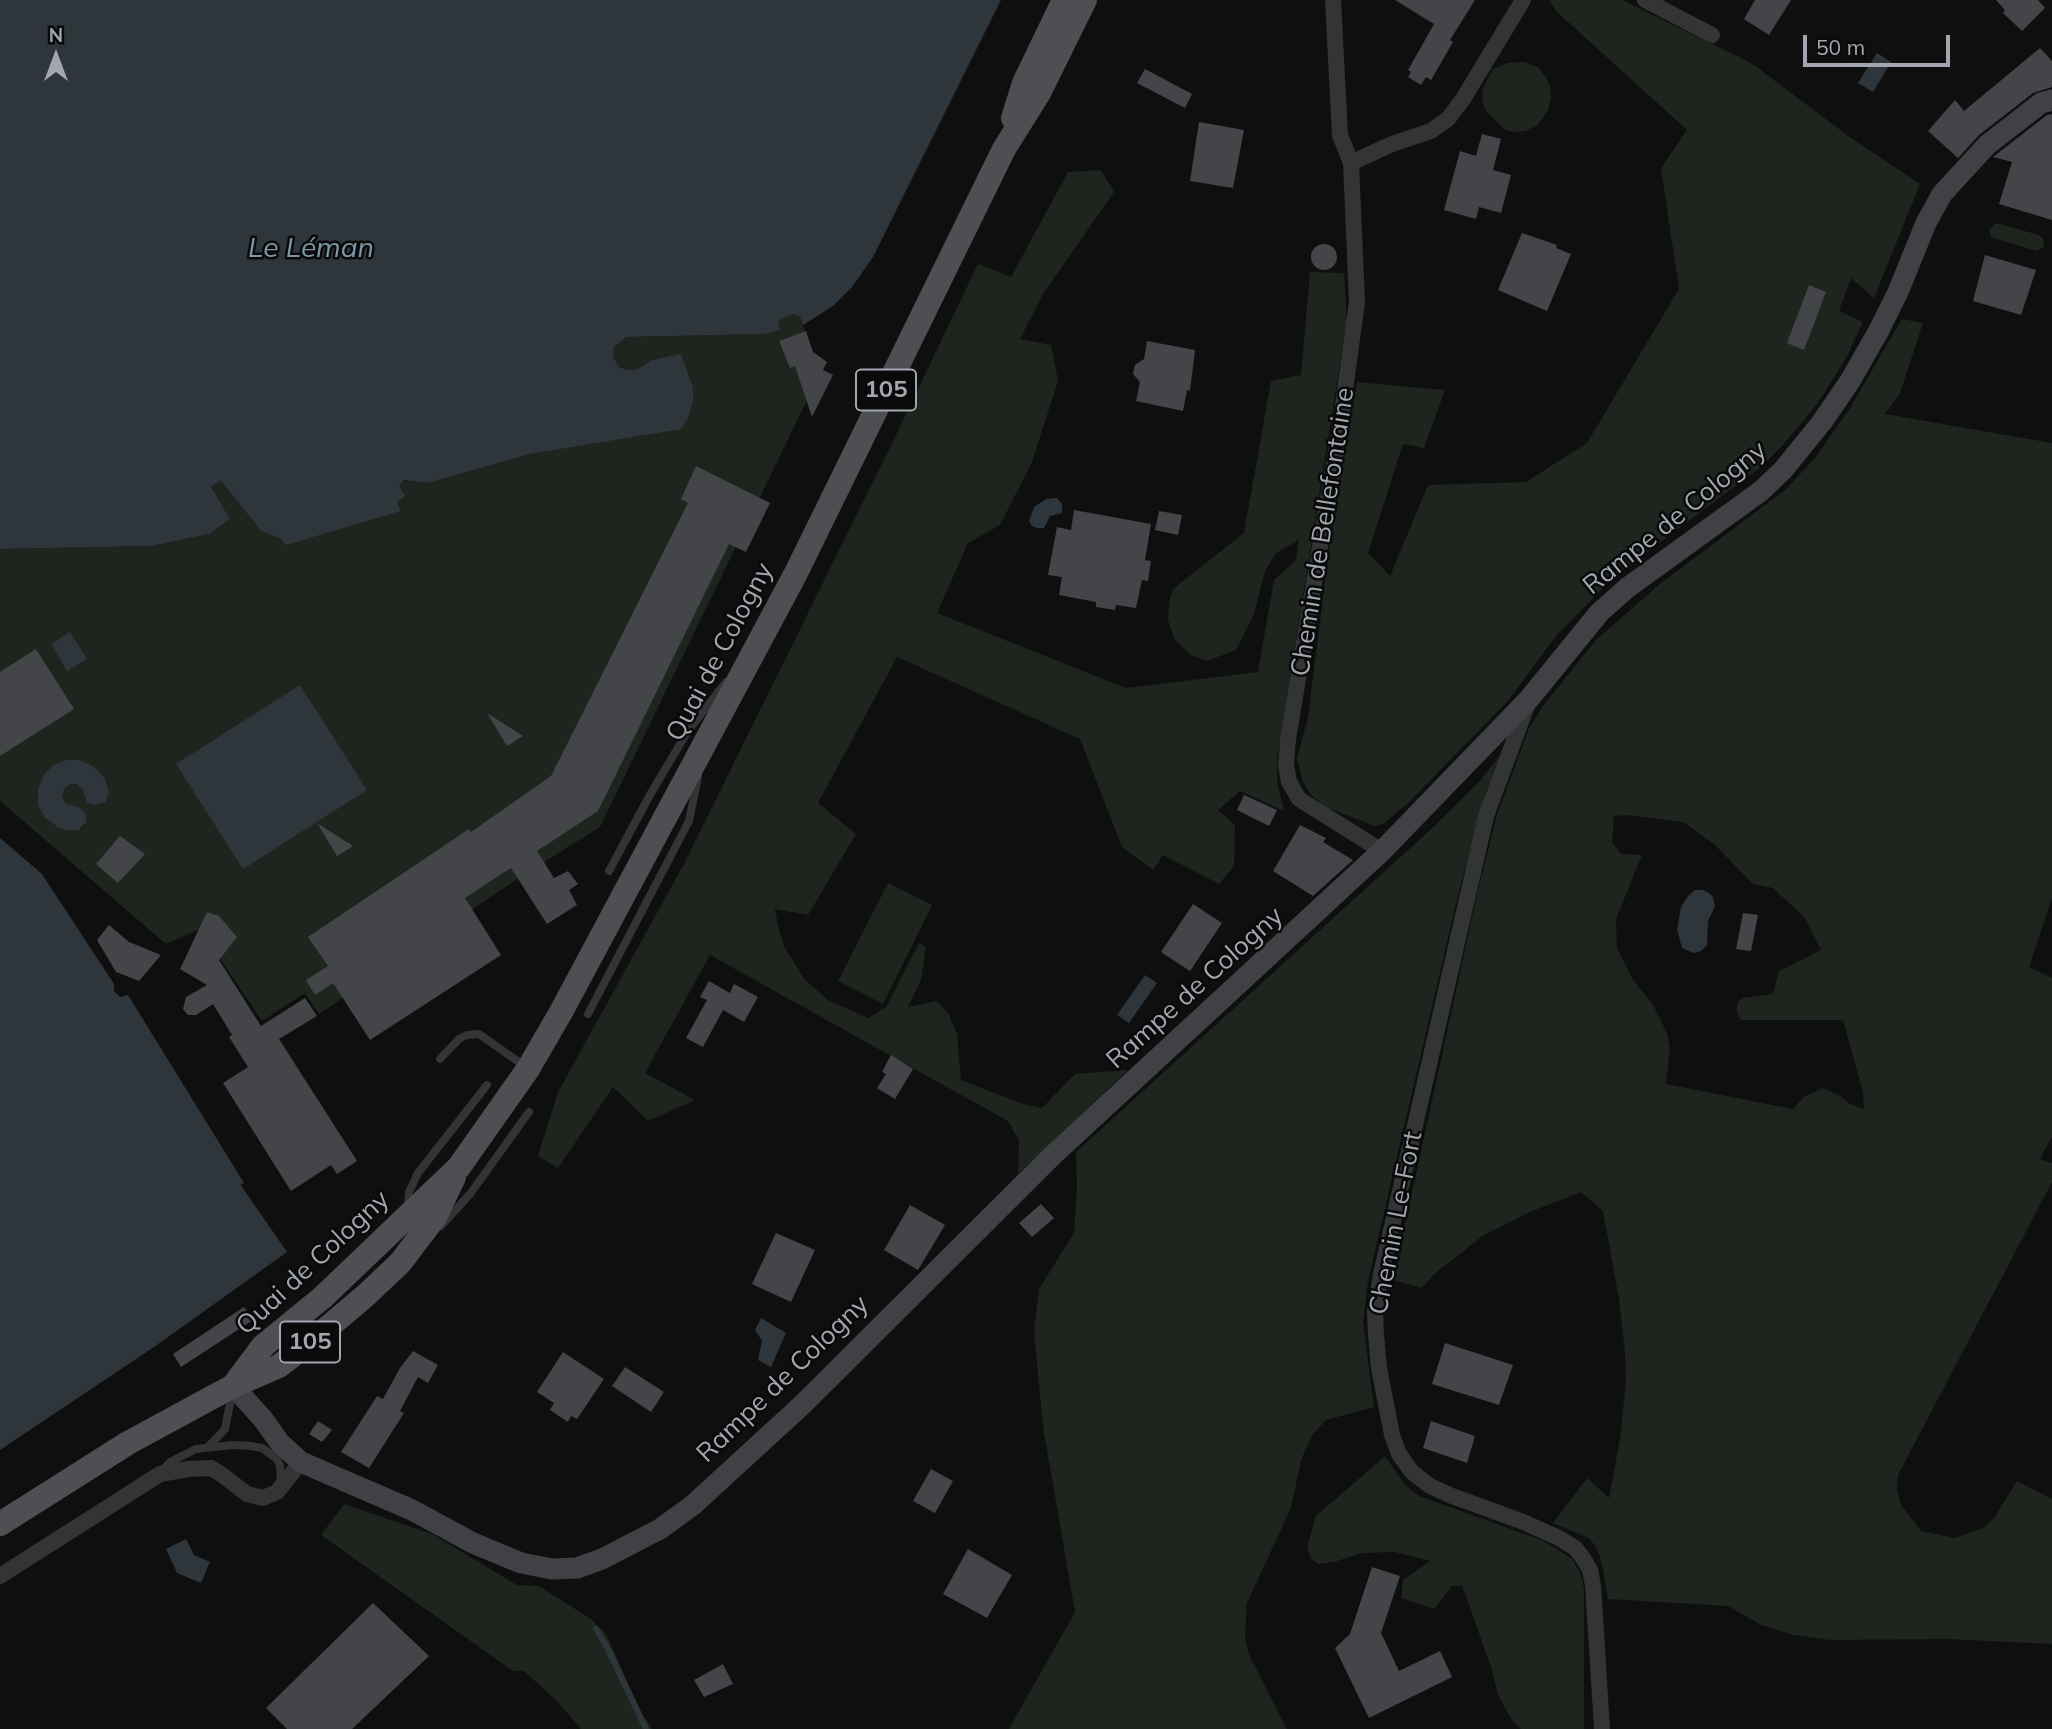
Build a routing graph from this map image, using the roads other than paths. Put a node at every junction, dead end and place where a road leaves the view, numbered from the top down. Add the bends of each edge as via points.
1 (1333, 0) edge
2 (1523, 0) edge
3 (1644, 0) edge
4 (1070, 9) edge
5 (1712, 35) dead end
6 (2052, 100) edge
7 (1351, 163) junction
8 (766, 629) junction
9 (1529, 699) junction
10 (705, 744) junction
11 (1382, 851) junction
12 (609, 871) dead end
13 (588, 1014) dead end
14 (440, 1059) dead end
15 (528, 1069) junction
16 (487, 1085) dead end
17 (529, 1112) dead end
18 (459, 1167) junction
19 (408, 1214) junction
20 (400, 1263) junction
21 (233, 1386) junction
22 (209, 1447) junction
23 (301, 1462) junction
24 (160, 1474) junction
25 (277, 1492) junction
26 (0, 1524) edge
27 (0, 1576) edge
28 (1602, 1729) edge

1 - 7 street, Chemin de Bellefontaine via 1340,135
2 - 7 street via 1448,119
3 - 5 street
4 - 8 main road, Quai de Cologny / 105 via 1039,93 1004,149
6 - 9 street, Rampe de Cologny via 2041,103 1986,145 1942,194 1878,332 1800,452 1761,491 1627,588 1600,613
7 - 11 street, Chemin de Bellefontaine via 1356,320 1286,765 1299,799
8 - 10 main road, Quai de Cologny / 105
8 - 12 lane via 688,731
9 - 11 street, Rampe de Cologny
9 - 28 street, Chemin Le-Fort via 1486,816 1381,1274 1376,1335 1392,1435 1412,1472 1452,1496 1559,1538 1575,1548 1590,1570
10 - 13 lane via 689,821
10 - 15 main road, Quai de Cologny / 105
11 - 23 street, Rampe de Cologny via 1053,1155 802,1405 660,1529 588,1565 564,1570 538,1567 473,1543 412,1510
14 - 15 lane via 458,1039 479,1034
15 - 18 main road, Quai de Cologny / 105
16 - 19 lane via 418,1173 409,1192
17 - 20 lane via 458,1209
18 - 19 main road, Quai de Cologny / 105
18 - 20 main road, Quai de Cologny / 105 via 435,1217
19 - 21 main road, Quai de Cologny / 105 via 323,1297 263,1346
20 - 21 main road, Quai de Cologny / 105 via 279,1366
21 - 22 lane via 225,1429
21 - 23 street, Rampe de Cologny
21 - 26 main road, 105 via 128,1443
22 - 24 lane via 183,1454
22 - 25 lane via 251,1446 272,1453 280,1465
23 - 25 street
24 - 25 street via 211,1468 252,1497
24 - 27 street

